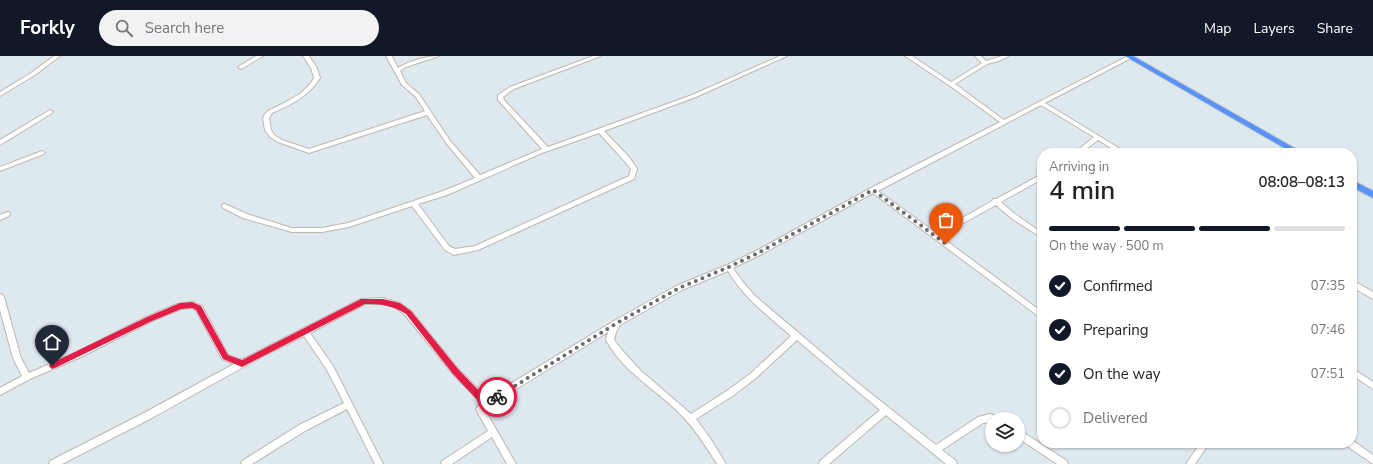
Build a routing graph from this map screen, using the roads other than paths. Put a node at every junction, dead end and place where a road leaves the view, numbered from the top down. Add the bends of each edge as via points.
1 (57, 56) edge
2 (260, 56) edge
3 (306, 56) edge
4 (389, 56) edge
5 (436, 56) edge
6 (598, 56) edge
7 (784, 56) edge
8 (908, 56) edge
9 (978, 56) edge
10 (1006, 56) edge
11 (1129, 56) edge
12 (985, 63) junction
13 (241, 67) dead end
14 (397, 71) junction
15 (951, 84) junction
16 (0, 94) edge
17 (1040, 103) junction
18 (50, 112) dead end
19 (429, 112) junction
20 (1004, 122) junction
21 (601, 130) junction
22 (1098, 138) junction
23 (0, 143) edge
24 (1084, 148) edge
25 (1115, 148) edge
26 (1290, 148) edge
27 (547, 150) junction
28 (42, 153) dead end
29 (0, 169) edge
30 (478, 178) junction
31 (1037, 179) edge
32 (1357, 186) edge
33 (873, 190) junction
34 (1373, 195) edge
35 (995, 201) junction
36 (414, 204) junction
37 (225, 206) dead end
38 (7, 214) dead end
39 (0, 218) edge
40 (1037, 233) edge
41 (935, 236) junction
42 (729, 267) junction
43 (1357, 286) edge
44 (1373, 296) edge
45 (0, 297) edge
46 (1037, 312) edge
47 (617, 323) junction
48 (305, 332) junction
49 (797, 335) junction
50 (242, 364) junction
51 (1357, 375) edge
52 (27, 377) junction
53 (1373, 386) edge
54 (0, 392) edge
55 (486, 403) junction
56 (348, 405) junction
57 (886, 410) junction
58 (690, 419) junction
59 (985, 419) edge
60 (493, 432) junction
61 (1025, 438) edge
62 (1037, 446) edge
63 (1040, 448) edge
64 (1201, 448) edge
65 (1357, 448) edge
66 (935, 450) junction
67 (1373, 460) edge
68 (58, 463) edge
69 (826, 463) edge
70 (245, 464) edge
71 (379, 464) edge
72 (445, 464) edge
73 (512, 464) edge
74 (722, 464) edge
75 (953, 464) edge
76 (1064, 464) edge
77 (1190, 464) edge

1 - 16 street
2 - 13 street
3 - 19 street via 317,78 313,86 304,94 270,112 266,118 268,130 280,141 312,151
4 - 14 street
5 - 14 street via 404,66
6 - 27 street via 512,88 500,96
7 - 21 street via 694,96
8 - 15 street
9 - 12 street
10 - 12 street
11 - 17 street
11 - 26 main road
12 - 15 street
14 - 19 street via 404,84 417,95
15 - 20 street
17 - 20 street
17 - 22 street
18 - 23 street
19 - 30 street
20 - 33 street
21 - 27 street
21 - 36 street via 607,140 629,161 634,169 632,177 476,248 454,252 447,248
22 - 24 street
22 - 25 street
27 - 30 street
28 - 29 street
30 - 36 street
31 - 35 street
32 - 34 main road
33 - 41 street
33 - 42 street
35 - 40 street
35 - 41 street
36 - 37 street via 349,225 304,231 274,226
38 - 39 street
41 - 46 street
42 - 47 street via 679,288
42 - 49 street via 752,298
43 - 44 street
45 - 52 street via 17,358
47 - 55 street
47 - 58 street via 610,340 615,348
48 - 50 street
48 - 55 street via 364,301 397,305 408,312 456,372
48 - 56 street via 330,368
49 - 57 street
49 - 58 street via 770,363
50 - 52 street via 225,357 199,308 192,305 180,306 150,319
50 - 68 street
51 - 53 street
52 - 54 street
55 - 60 street via 480,409
56 - 70 street via 302,428
56 - 71 street
57 - 66 street
57 - 69 street
58 - 74 street
59 - 66 street
60 - 72 street
60 - 73 street
61 - 62 street
63 - 76 street
64 - 77 street
65 - 67 street
66 - 75 street

